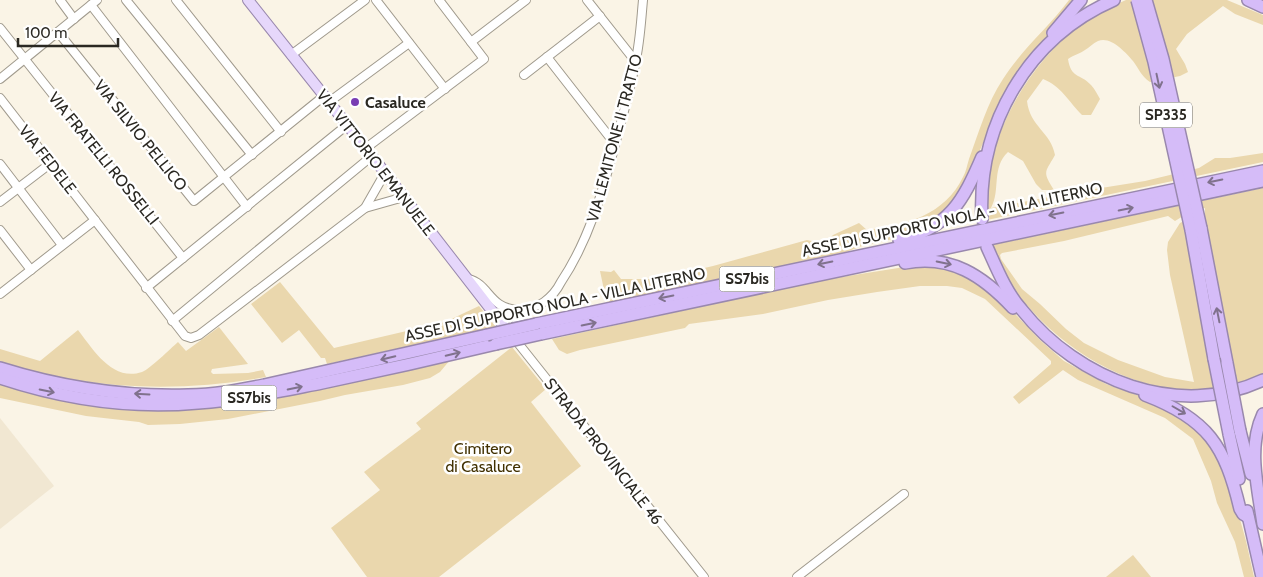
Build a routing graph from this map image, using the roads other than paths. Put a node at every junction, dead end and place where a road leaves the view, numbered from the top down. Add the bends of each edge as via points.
1 (60, 0) edge
2 (126, 0) edge
3 (176, 0) edge
4 (248, 0) edge
5 (365, 0) edge
6 (376, 0) edge
7 (439, 0) edge
8 (526, 0) edge
9 (587, 0) edge
10 (643, 0) edge
11 (1081, 0) edge
12 (1114, 0) edge
13 (1137, 0) edge
14 (1146, 0) edge
15 (1248, 0) edge
16 (94, 2) edge
17 (1263, 7) edge
18 (600, 16) junction
19 (74, 19) junction
20 (0, 28) edge
21 (58, 32) junction
22 (472, 42) junction
23 (409, 43) junction
24 (1042, 52) junction
25 (291, 55) junction
26 (547, 57) junction
27 (24, 59) junction
28 (636, 62) junction
29 (524, 75) dead end
30 (0, 79) edge
31 (445, 89) junction
32 (0, 98) edge
33 (327, 99) junction
34 (347, 125) junction
35 (281, 132) junction
36 (990, 140) junction
37 (615, 144) junction
38 (369, 152) junction
39 (252, 155) junction
40 (51, 163) junction
41 (0, 164) edge
42 (1263, 171) edge
43 (385, 173) junction
44 (223, 178) junction
45 (1263, 181) edge
46 (18, 188) junction
47 (404, 197) junction
48 (0, 202) edge
49 (247, 207) junction
50 (365, 208) junction
51 (982, 219) dead end
52 (95, 220) junction
53 (1196, 229) junction
54 (0, 230) edge
55 (62, 245) junction
56 (987, 247) dead end
57 (859, 255) junction
58 (183, 258) junction
59 (878, 264) junction
60 (30, 270) junction
61 (467, 278) junction
62 (146, 288) junction
63 (0, 294) edge
64 (525, 310) junction
65 (172, 321) junction
66 (503, 325) junction
67 (538, 329) junction
68 (1041, 332) junction
69 (521, 346) junction
70 (0, 368) edge
71 (0, 378) edge
72 (1263, 380) edge
73 (1120, 382) junction
74 (1263, 414) edge
75 (1235, 432) junction
76 (904, 494) dead end
77 (1248, 518) junction
78 (1263, 524) edge
79 (1263, 529) edge
80 (704, 577) edge
81 (797, 577) edge
82 (1262, 577) edge

1 - 19 street
2 - 39 street
3 - 35 street
4 - 25 main road, VIA VITTORIO EMANUELE
5 - 25 street
6 - 23 street
7 - 22 street
8 - 22 street
9 - 18 street
10 - 28 street, VIA LEMITONE II TRATTO
11 - 24 highway via 1049,38
12 - 24 highway via 1075,22
13 -> 53 highway, SP335, bridge
14 - 53 highway, SP335, bridge via 1163,59
15 - 17 highway
16 - 19 street
16 - 44 street
18 - 26 street
18 - 28 street
19 - 21 street
20 - 27 street, VIA FRATELLI ROSSELLI
21 - 27 street
21 - 44 street, VIA SILVIO PELLICO via 194,201
22 - 31 street via 484,59
23 - 31 street
23 - 33 street, VIA SILVIO PELLICO
24 - 36 highway via 1015,84
25 - 33 main road, VIA VITTORIO EMANUELE
26 - 29 street
26 - 37 street
27 - 30 street
27 - 58 street, VIA FRATELLI ROSSELLI
28 - 37 street, VIA LEMITONE II TRATTO
31 - 38 street
32 - 40 street, VIA FEDELE
33 - 34 main road, VIA VITTORIO EMANUELE
33 - 35 street, VIA SILVIO PELLICO
34 - 38 main road, VIA VITTORIO EMANUELE
34 - 49 street
35 - 39 street, VIA SILVIO PELLICO
36 - 51 highway via 983,177
36 - 57 highway via 962,199 946,218 908,238 878,245
37 - 64 street, VIA LEMITONE II TRATTO via 594,217 578,254 550,297
38 - 43 main road, VIA VITTORIO EMANUELE
38 - 65 street
39 - 44 street, VIA SILVIO PELLICO
40 - 46 street
40 - 52 street, VIA FEDELE
41 - 46 street
42 -> 57 highway, ASSE DI SUPPORTO NOLA - VILLA LITERNO / SS7bis
43 - 47 main road, VIA VITTORIO EMANUELE
43 - 50 street
44 - 49 street
59 -> 45 highway, ASSE DI SUPPORTO NOLA - VILLA LITERNO / SS7bis
46 - 48 street
46 - 55 street
47 - 50 street
47 - 61 main road, VIA VITTORIO EMANUELE
49 - 58 street
50 - 65 street, VIA FEDELE via 199,336 184,336
52 - 55 street
52 - 62 street, VIA FEDELE
75 -> 53 highway, SP335, bridge via 1227,363
53 - 75 highway, SP335, bridge via 1214,359
54 - 60 street
55 - 60 street
56 - 68 highway via 1012,297
57 -> 67 highway, ASSE DI SUPPORTO NOLA - VILLA LITERNO / SS7bis
58 - 62 street
67 -> 59 highway, ASSE DI SUPPORTO NOLA - VILLA LITERNO / SS7bis
59 -> 68 highway via 916,260 962,268 982,279
60 - 63 street
61 - 64 street via 479,284 498,304
61 - 66 main road, VIA VITTORIO EMANUELE
62 - 65 street, VIA FEDELE
64 - 66 street, VIA LEMITONE II TRATTO
64 - 69 street via 515,325
66 - 69 street, STRADA PROVINCIALE 46
67 -> 70 highway, ASSE DI SUPPORTO NOLA - VILLA LITERNO / SS7bis, bridge via 487,335 228,392 190,395 75,387
71 -> 67 highway, ASSE DI SUPPORTO NOLA - VILLA LITERNO / SS7bis, bridge via 75,397 123,403 197,404 246,398 394,368 496,344
68 - 73 highway via 1077,361
69 - 80 street, STRADA PROVINCIALE 46
72 - 73 highway via 1214,395 1181,396
73 -> 77 highway via 1130,390 1176,408 1200,424 1217,444 1228,467 1240,509
74 - 78 highway via 1256,439 1255,469
75 - 77 highway, SP335
75 - 79 highway, SP335
76 - 81 street
77 - 82 highway, SP335

